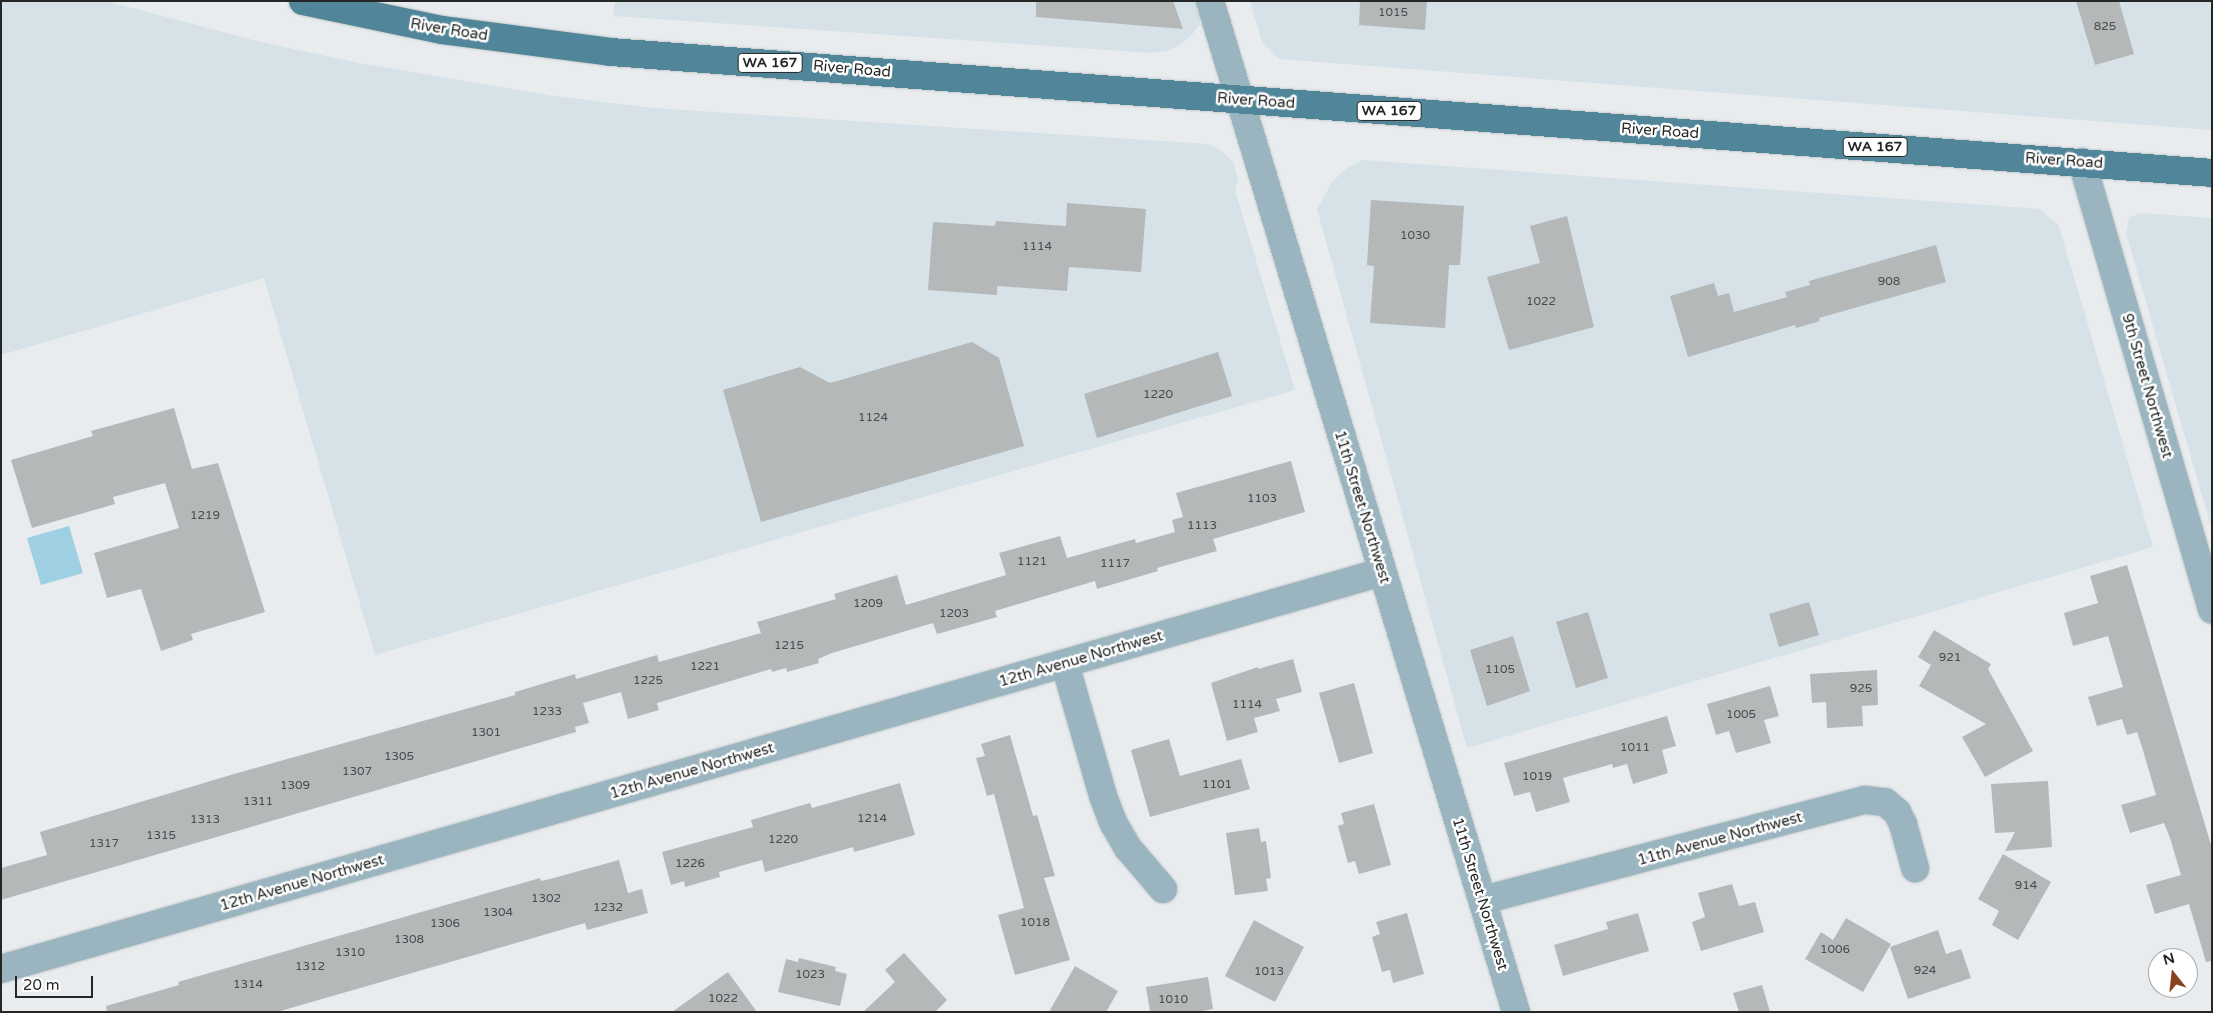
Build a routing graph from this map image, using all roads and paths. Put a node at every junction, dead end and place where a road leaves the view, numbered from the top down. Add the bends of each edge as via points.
1 (303, 1) edge
2 (1210, 1) edge
3 (1240, 100) junction
4 (2082, 162) junction
5 (2212, 173) edge
6 (1382, 572) junction
7 (2212, 610) edge
8 (1065, 664) junction
9 (1915, 868) dead end
10 (1163, 889) dead end
11 (1483, 900) junction
12 (1, 969) edge
13 (1516, 1012) edge

1 - 3 main road, River Road / WA 167 via 442,30 610,52
2 - 3 street, 11th Street Northwest
3 - 4 main road, River Road / WA 167
3 - 6 street, 11th Street Northwest
4 - 5 main road, River Road / WA 167
4 - 7 street, 9th Street Northwest
6 - 8 street, 12th Avenue Northwest
6 - 11 street, 11th Street Northwest
8 - 10 street via 1102,796 1114,824 1128,848
8 - 12 street, 12th Avenue Northwest
9 - 11 street, 11th Avenue Northwest via 1897,812 1886,802 1865,800
11 - 13 street, 11th Street Northwest

